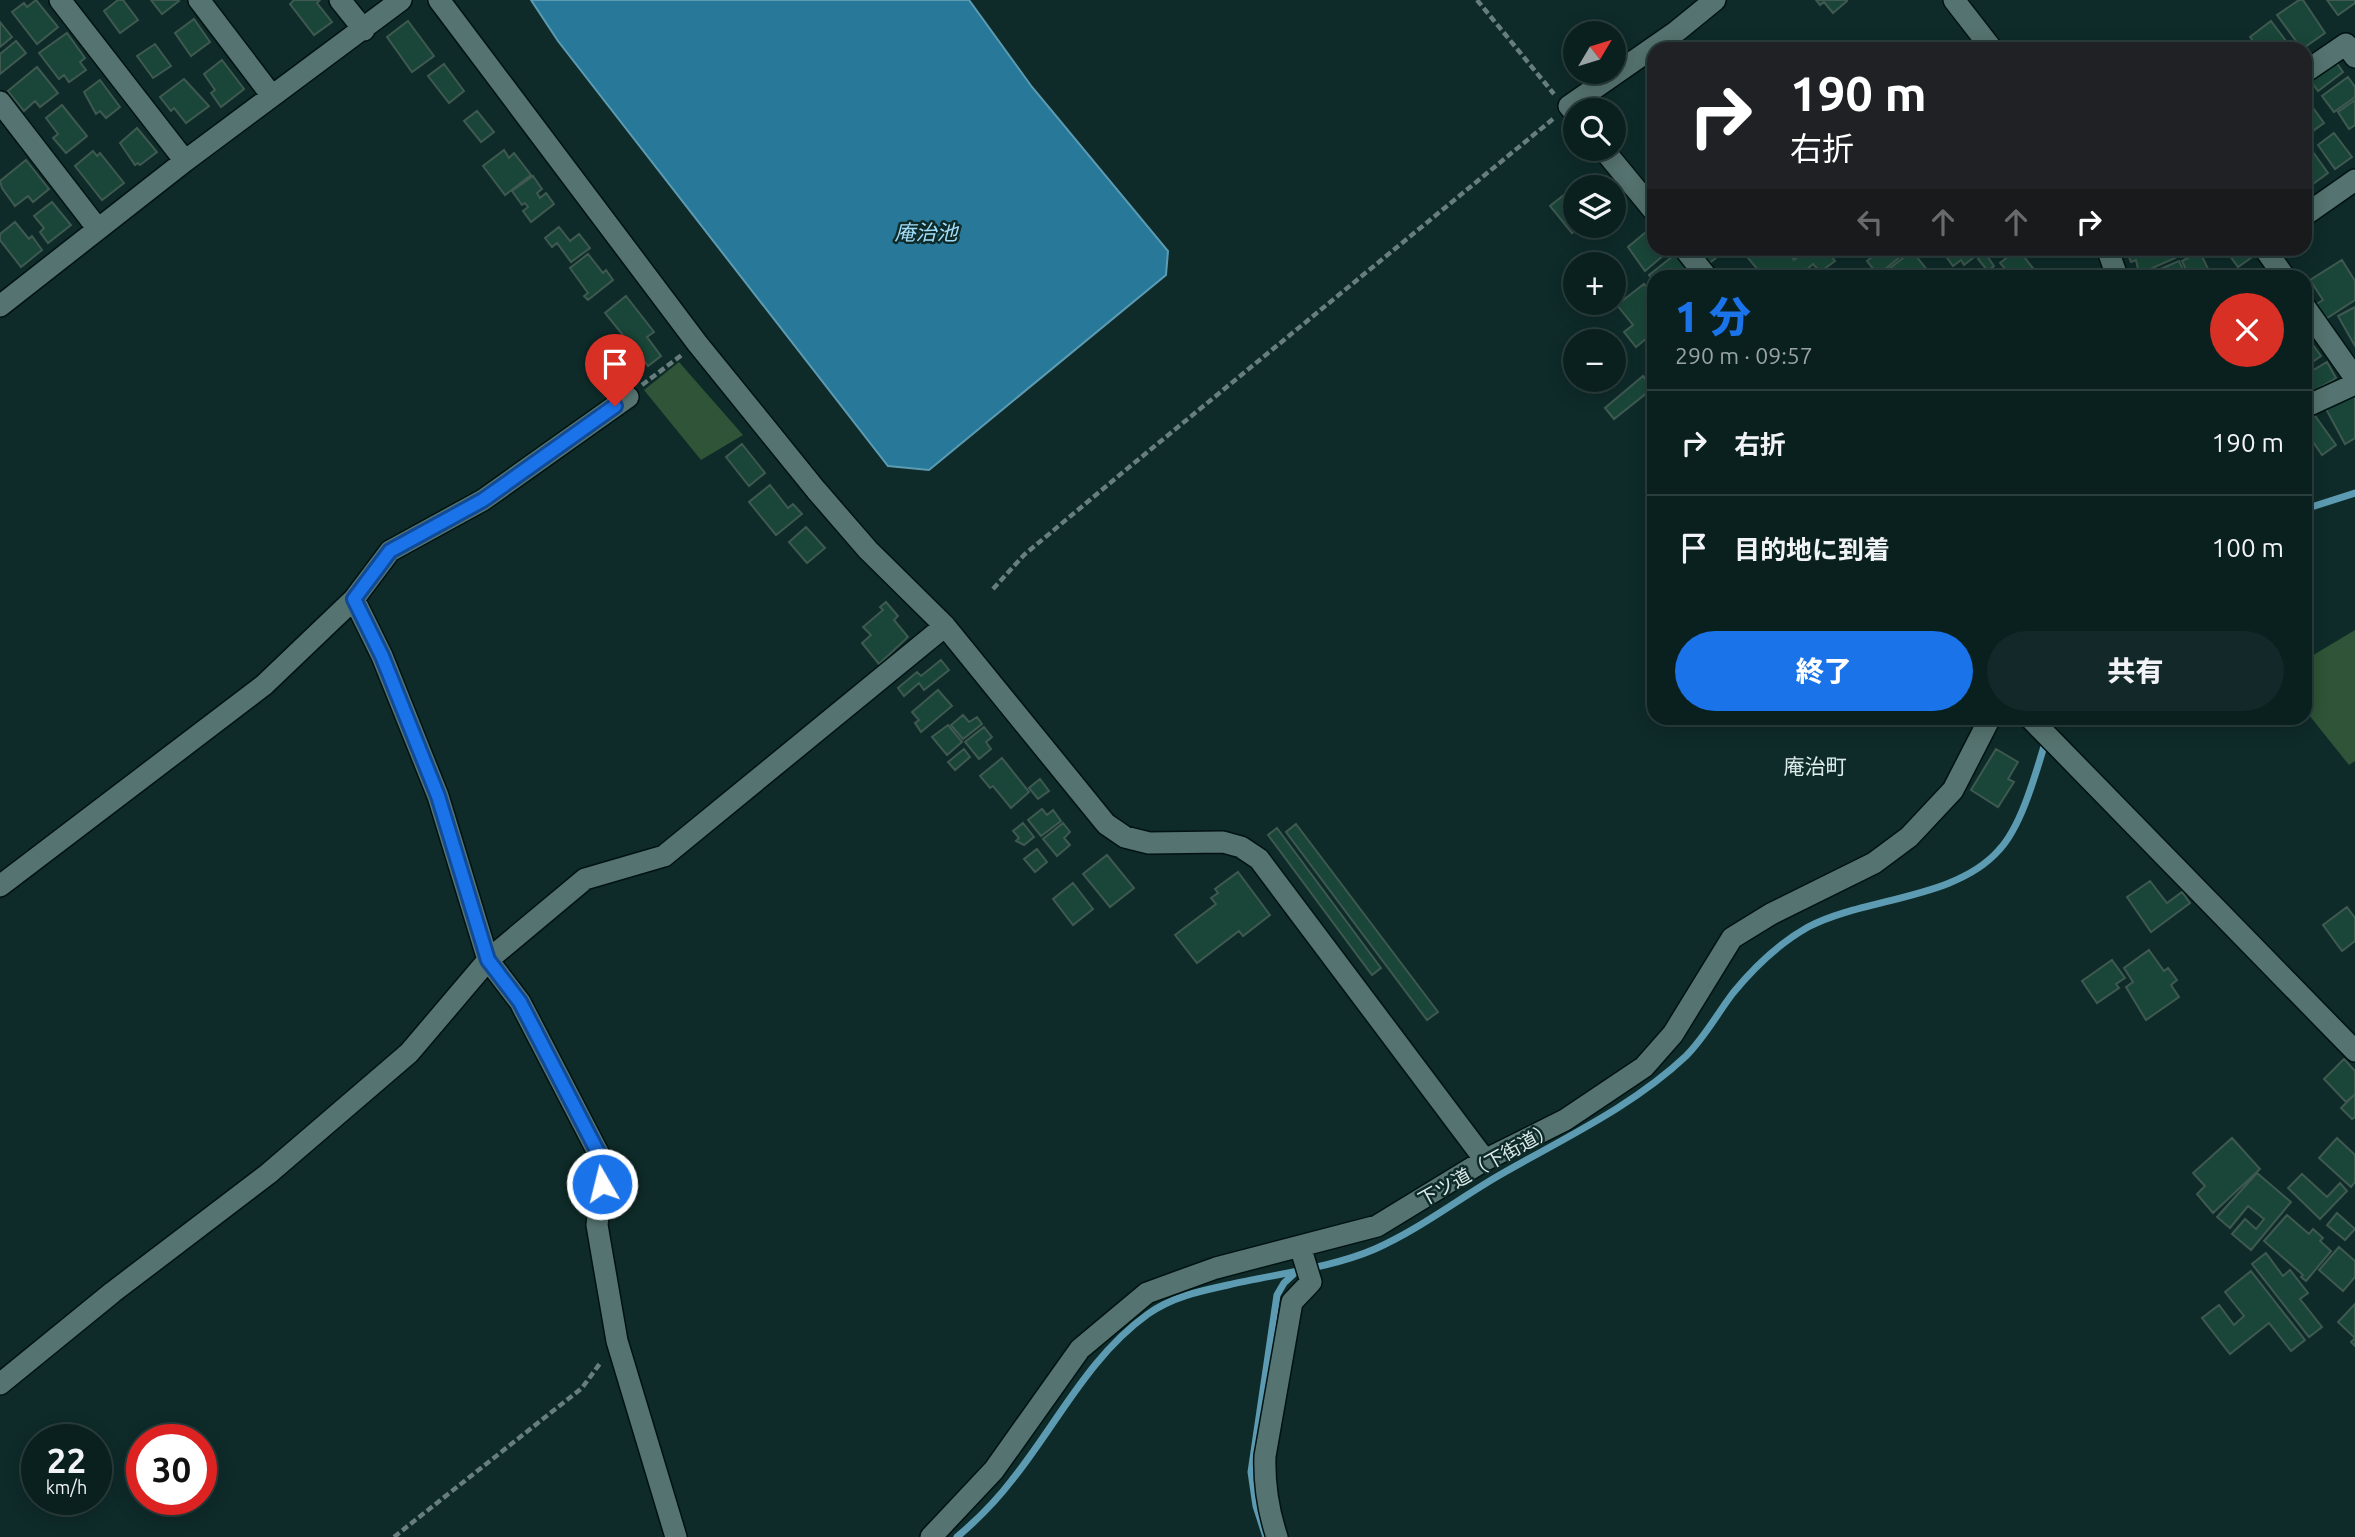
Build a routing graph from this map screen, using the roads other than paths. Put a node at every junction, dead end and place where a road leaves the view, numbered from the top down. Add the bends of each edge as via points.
1 (60, 0) edge
2 (199, 0) edge
3 (340, 0) edge
4 (401, 0) edge
5 (439, 0) edge
6 (1715, 0) edge
7 (1954, 0) edge
8 (363, 30) junction
9 (1662, 42) edge
10 (1987, 42) edge
11 (1647, 54) edge
12 (2355, 57) edge
13 (2312, 67) edge
14 (272, 96) junction
15 (1588, 98) edge
16 (0, 102) edge
17 (185, 161) junction
18 (1614, 161) edge
19 (2355, 180) edge
20 (1647, 202) edge
21 (2312, 210) edge
22 (98, 229) junction
23 (1690, 256) edge
24 (1701, 270) edge
25 (4, 296) edge
26 (2312, 317) edge
27 (2355, 379) edge
28 (2355, 384) edge
29 (628, 397) road end
30 (2312, 404) edge
31 (354, 599) junction
32 (945, 626) junction
33 (1986, 725) edge
34 (2038, 725) edge
35 (0, 886) edge
36 (488, 960) junction
37 (2355, 1051) edge
38 (1485, 1160) junction
39 (1300, 1246) junction
40 (0, 1384) edge
41 (676, 1537) edge
42 (931, 1537) edge
43 (1277, 1537) edge

1 - 17 street
2 - 14 street
3 - 8 street
4 - 8 street
5 - 32 street via 697,343 841,520
6 - 9 street
7 - 10 street
8 - 14 street
11 - 15 street
12 - 13 street via 2346,44
14 - 17 street
16 - 22 street
17 - 22 street
18 - 20 street
19 - 21 street
22 - 25 street
23 - 24 street
26 - 27 street
28 - 30 street
29 - 31 street via 483,500 390,551
31 - 35 street via 264,685
31 - 36 street via 438,796
32 - 36 street via 664,856 585,879
32 - 38 street via 1105,824 1125,837 1149,843 1223,842 1259,859
33 - 38 street, 下ツ道（下街道） via 1953,790 1909,837 1874,863 1732,938 1673,1034 1644,1067 1564,1121
34 - 37 street
36 - 40 street via 409,1053 268,1174
36 - 41 street via 520,1002 604,1164 597,1225 617,1341
38 - 39 street, 下ツ道（下街道） via 1377,1226
39 - 42 street, 下ツ道（下街道） via 1216,1268 1147,1293 1080,1349 994,1470
39 - 43 street via 1311,1282 1292,1302 1265,1457 1268,1510

